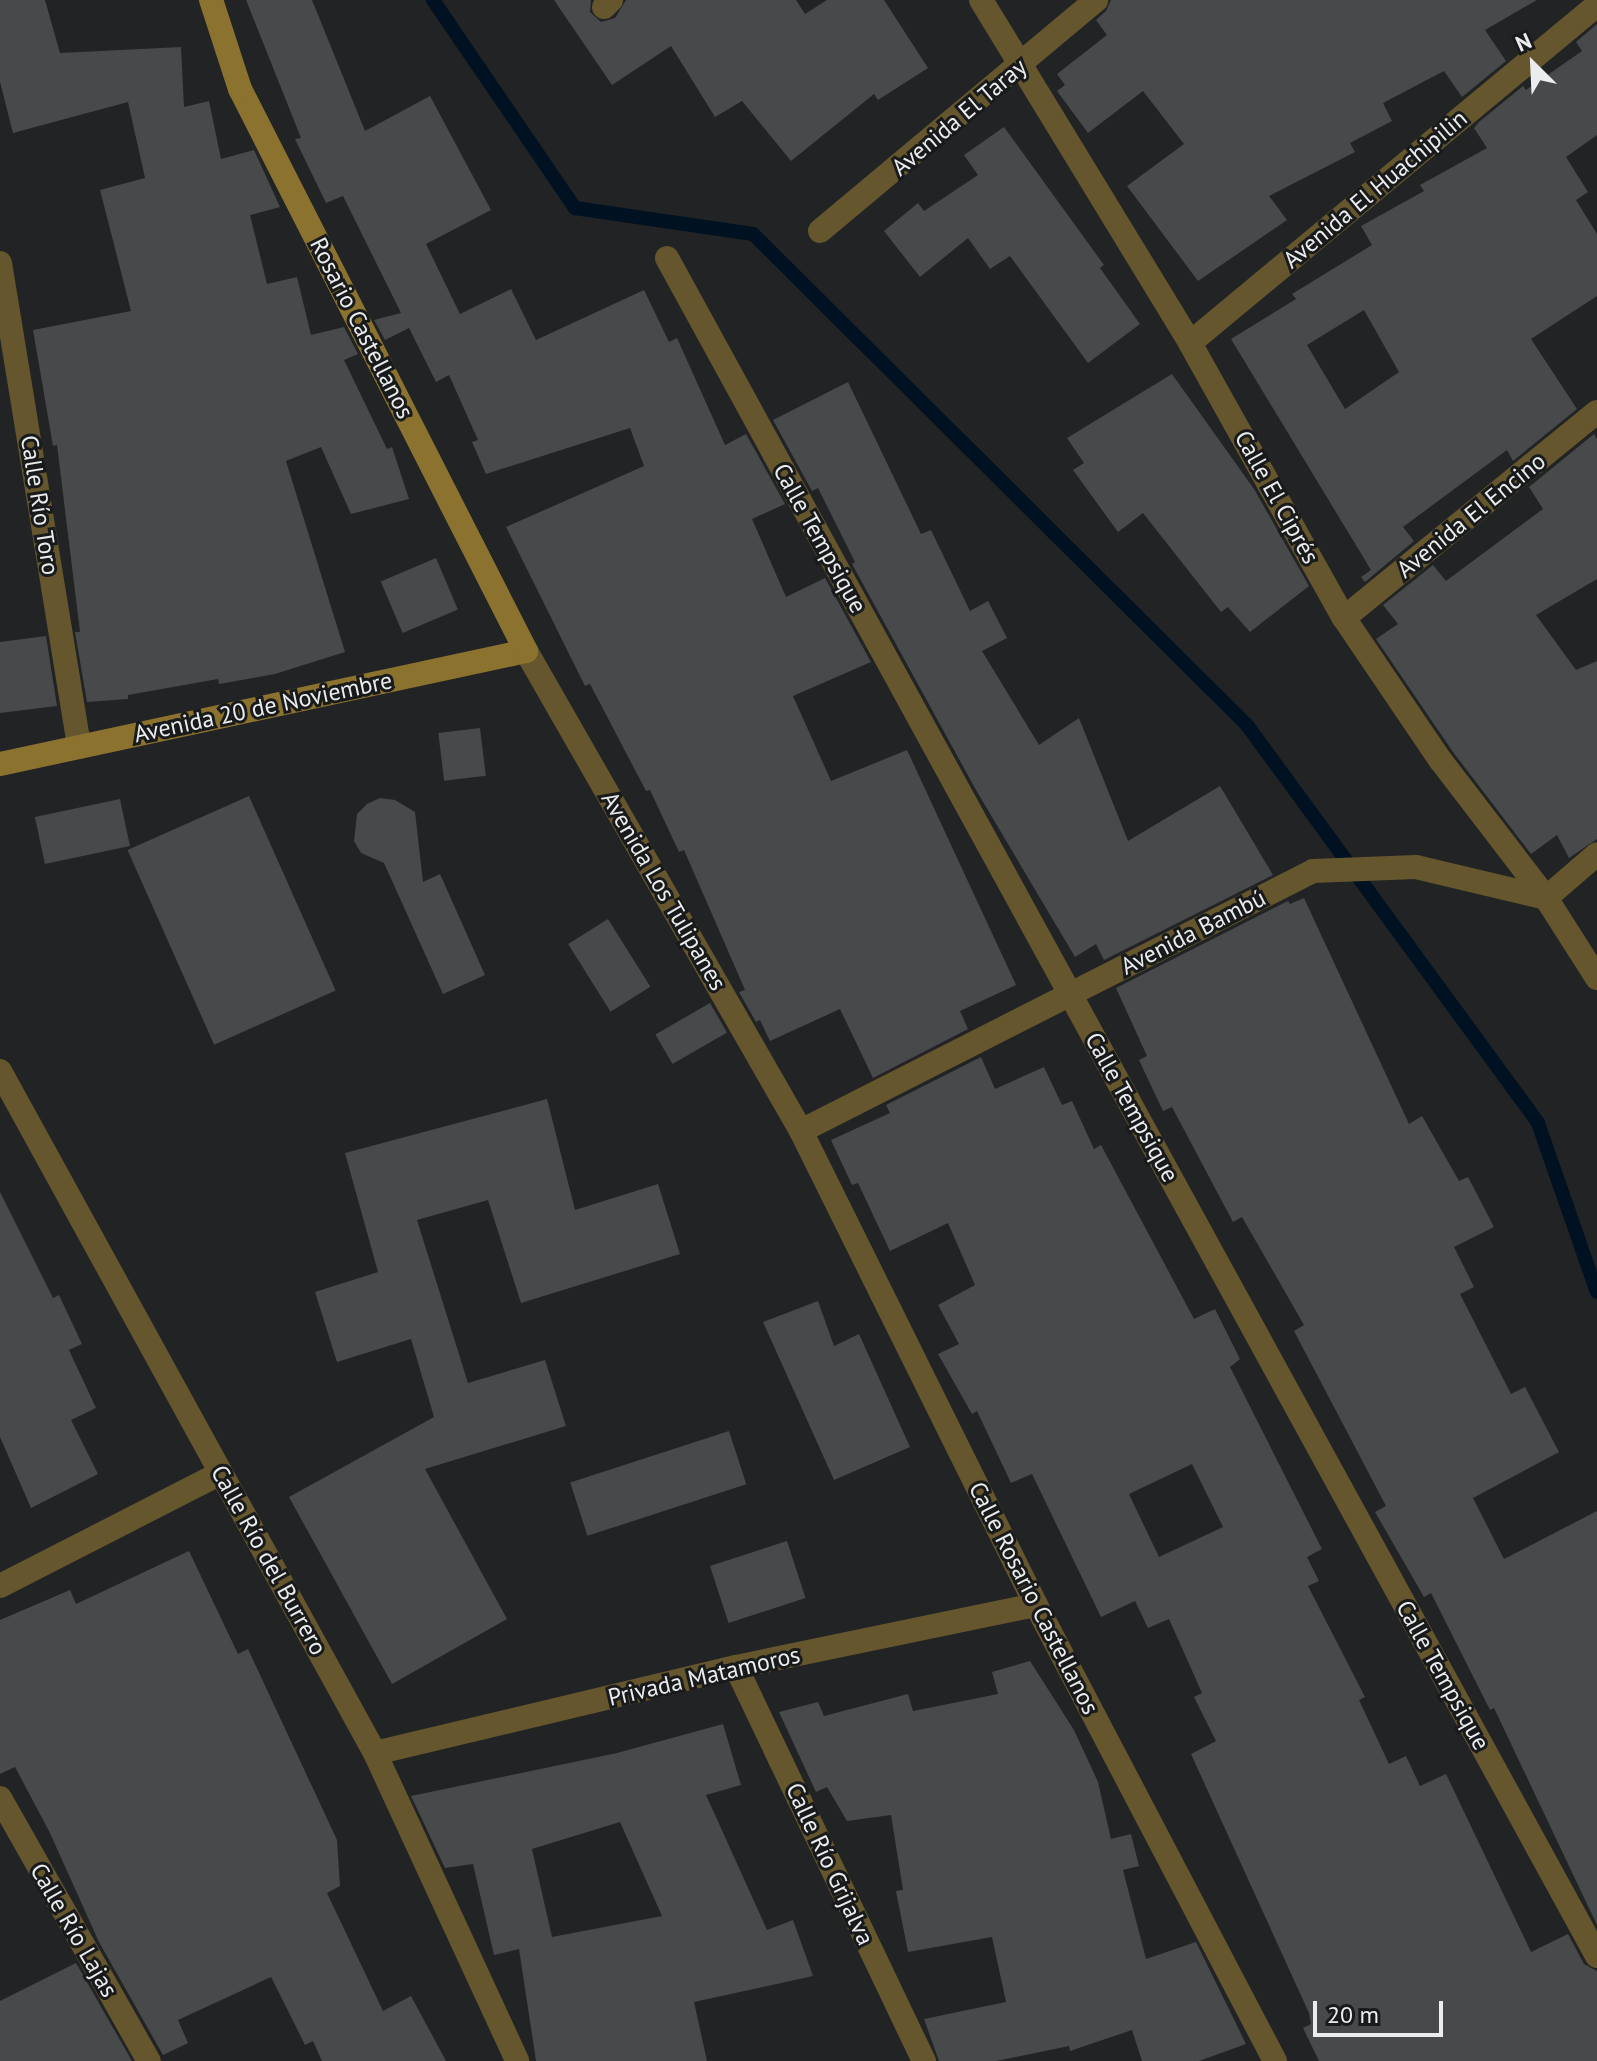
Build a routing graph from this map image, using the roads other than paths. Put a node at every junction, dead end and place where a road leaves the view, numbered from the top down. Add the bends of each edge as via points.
1 (211, 0) edge
2 (981, 0) edge
3 (1096, 0) edge
4 (1597, 5) edge
5 (1020, 67) junction
6 (820, 231) dead end
7 (667, 258) dead end
8 (0, 263) edge
9 (1190, 343) junction
10 (1597, 412) edge
11 (1344, 618) junction
12 (526, 651) junction
13 (79, 747) junction
14 (0, 764) edge
15 (1597, 854) edge
16 (1546, 898) junction
17 (1597, 978) edge
18 (1070, 994) junction
19 (0, 1071) edge
20 (801, 1131) junction
21 (221, 1473) junction
22 (0, 1586) edge
23 (1036, 1605) junction
24 (736, 1667) junction
25 (375, 1753) junction
26 (0, 1798) edge
27 (1597, 1956) edge
28 (149, 2061) edge
29 (517, 2061) edge
30 (924, 2061) edge
31 (1275, 2061) edge

1 - 12 street, Rosario Castellanos via 240,89
2 - 5 street, Calle El Ciprés
3 - 5 street, Avenida El Taray
4 - 9 street, Avenida El Huachipilin
5 - 6 street, Avenida El Taray
5 - 9 street, Calle El Ciprés
7 - 18 street, Calle Tempsique
8 - 13 street, Calle Río Toro
9 - 11 street, Calle El Ciprés
10 - 11 street, Avenida El Encino
11 - 16 street, Calle El Ciprés via 1441,761
12 - 13 street, Avenida 20 de Noviembre
12 - 20 street, Avenida Los Tulipanes
13 - 14 street, Avenida 20 de Noviembre
15 - 16 street
16 - 17 street, Calle El Ciprés
16 - 18 street, Avenida Bambú via 1416,867 1313,871
18 - 20 street, Avenida Bambú
18 - 27 street, Calle Tempsique
19 - 21 street, Calle Río del Burrero
20 - 23 street, Calle Rosario Castellanos
21 - 22 street
21 - 25 street, Calle Río del Burrero
23 - 24 street, Privada Matamoros
23 - 31 street, Calle Rosario Castellanos
24 - 25 street, Privada Matamoros
24 - 30 street, Calle Río Grijalva
25 - 29 street, Calle Río del Burrero
26 - 28 street, Calle Río Lajas

